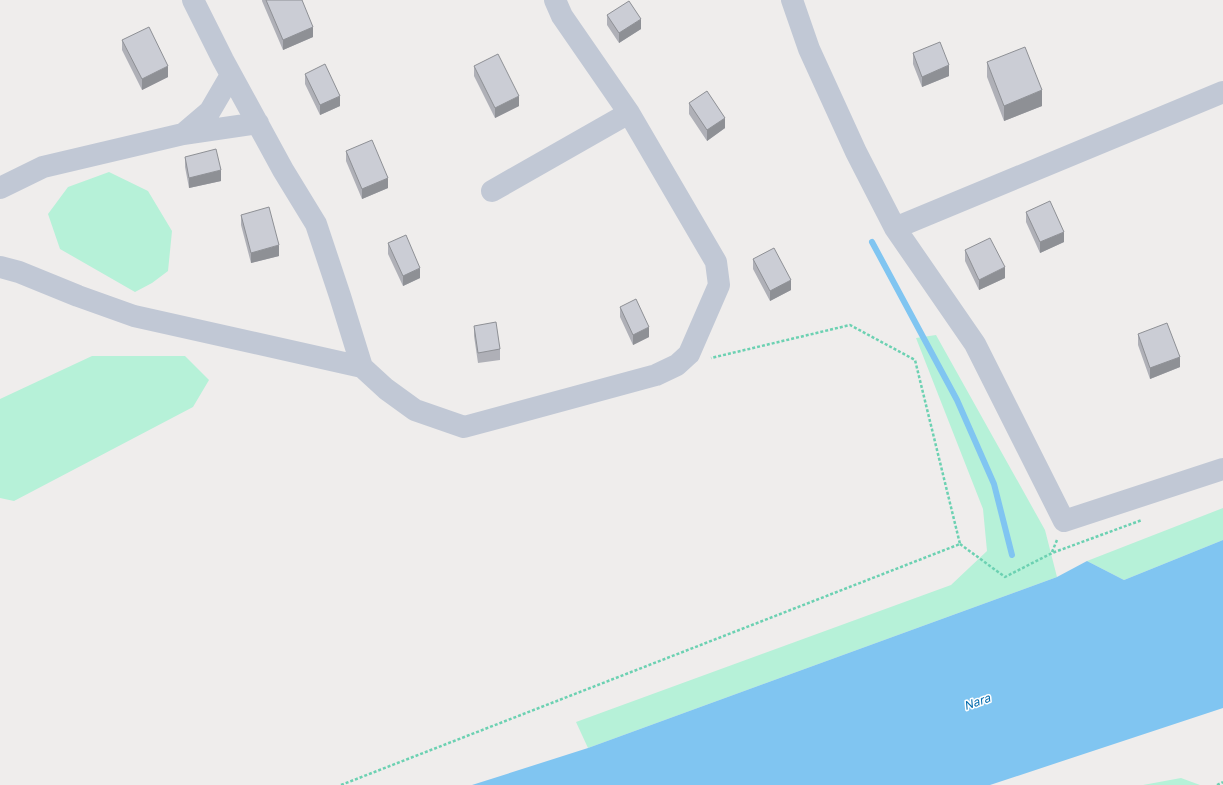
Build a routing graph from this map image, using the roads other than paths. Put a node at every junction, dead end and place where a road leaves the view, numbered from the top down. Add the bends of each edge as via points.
1 (193, 0) edge
2 (555, 0) edge
3 (792, 0) edge
4 (231, 75) junction
5 (1223, 92) edge
6 (629, 113) junction
7 (258, 123) junction
8 (183, 134) junction
9 (0, 188) edge
10 (492, 191) dead end
11 (896, 228) junction
12 (0, 267) edge
13 (362, 367) junction
14 (1223, 469) edge

1 - 4 street
2 - 6 street via 562,16
3 - 11 street via 809,49 856,152
4 - 7 street
4 - 8 street via 210,111
5 - 11 street
6 - 10 street
6 - 13 street via 716,262 719,285 688,354 677,365 656,375 464,427 415,410
7 - 8 street
7 - 13 street via 316,224
8 - 9 street via 43,167
11 - 14 street via 975,344 1064,521
12 - 13 street via 134,316

